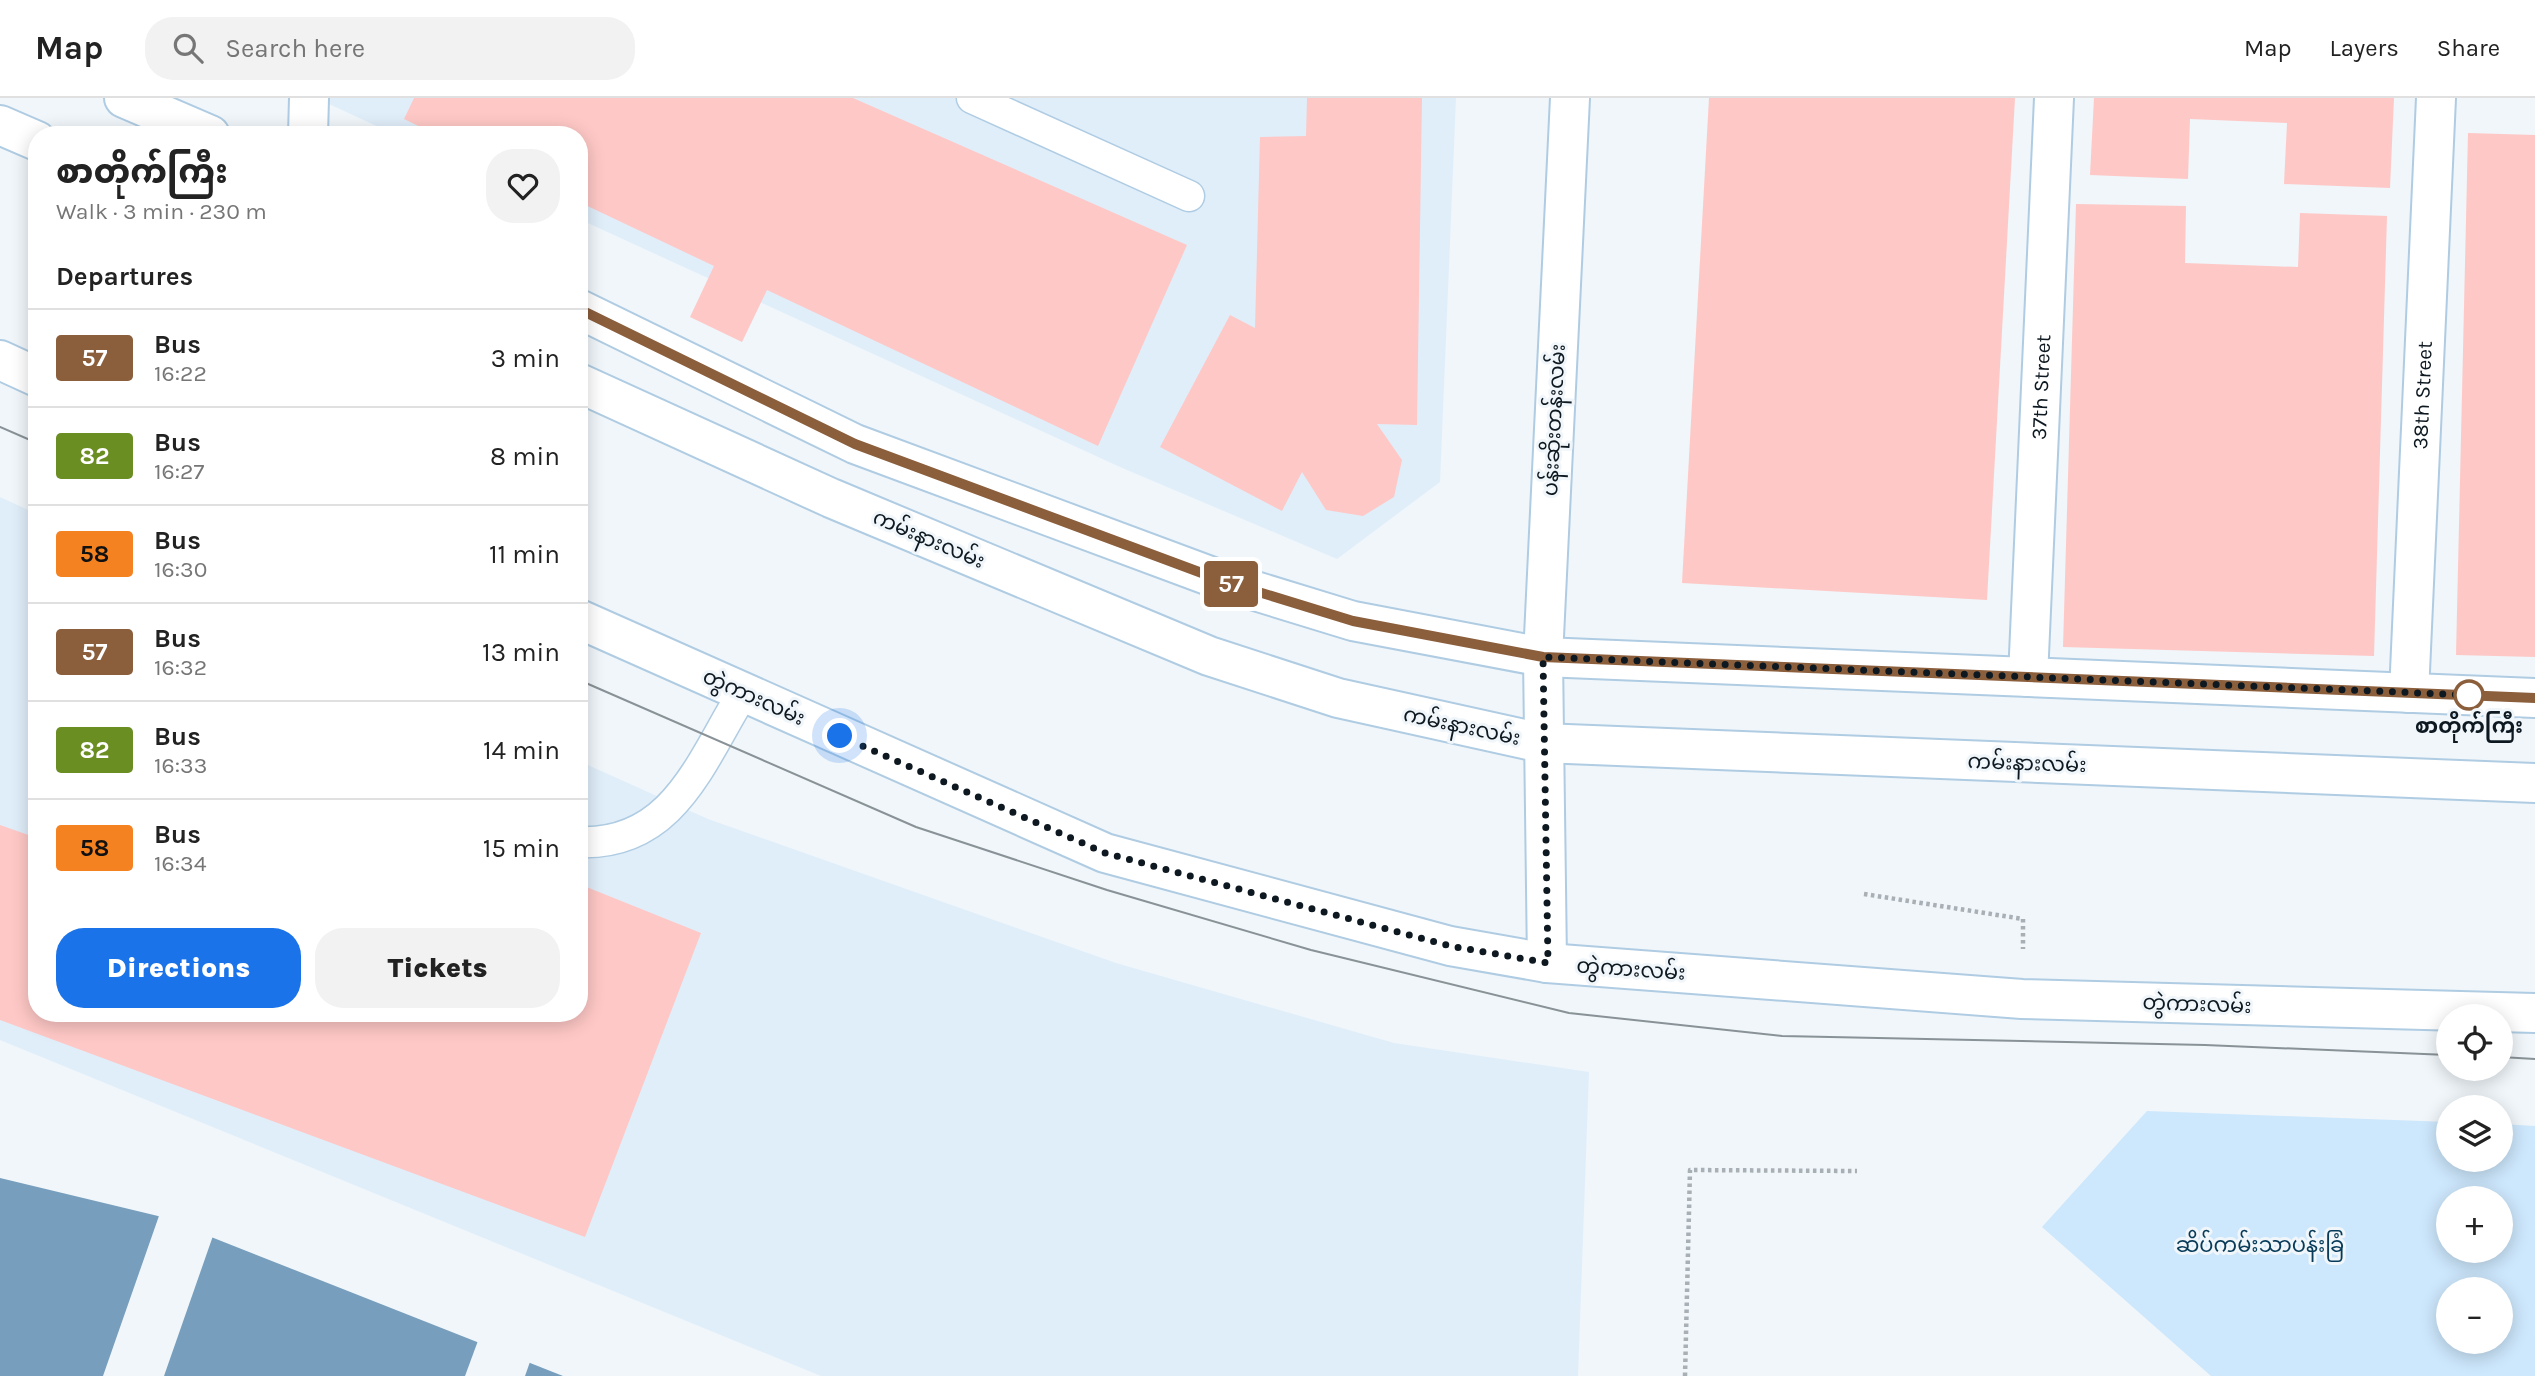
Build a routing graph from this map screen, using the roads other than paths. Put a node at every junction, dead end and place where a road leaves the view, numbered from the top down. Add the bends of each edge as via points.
1 (124, 98) edge
2 (309, 98) edge
3 (972, 98) edge
4 (1570, 98) edge
5 (2054, 98) edge
6 (2436, 98) edge
7 (0, 125) edge
8 (189, 126) edge
9 (307, 126) edge
10 (28, 137) edge
11 (1189, 196) dead end
12 (588, 313) edge
13 (0, 360) edge
14 (28, 373) edge
15 (588, 387) edge
16 (855, 444) junction
17 (831, 498) junction
18 (588, 623) edge
19 (1543, 657) junction
20 (2028, 677) junction
21 (743, 693) junction
22 (2409, 693) junction
23 (2535, 698) edge
24 (1542, 743) junction
25 (2535, 783) edge
26 (588, 842) edge
27 (1548, 963) junction
28 (2535, 1013) edge

1 - 8 main road
2 - 9 main road
3 - 11 lane
4 - 19 main road, ပန်းဆိုးတန်းလမ်း
5 - 20 main road, 37th Street
6 - 22 main road, 38th Street
7 - 10 main road
12 - 16 main road
13 - 14 main road
15 - 17 main road, ကမ်းနားလမ်း
16 - 17 main road
16 - 19 main road via 1226,582 1353,621
17 - 24 main road, ကမ်းနားလမ်း via 1209,656 1338,698
18 - 21 main road, တွဲကားလမ်း
19 - 20 main road
19 - 24 main road, ပန်းဆိုးတန်းလမ်း
20 - 22 main road
21 - 26 lane via 675,805 631,833
21 - 27 main road, တွဲကားလမ်း via 1105,853 1450,946
22 - 23 main road
24 - 25 main road, ကမ်းနားလမ်း
24 - 27 main road, ပန်းဆိုးတန်းလမ်း
27 - 28 main road, တွဲကားလမ်း via 2022,999

